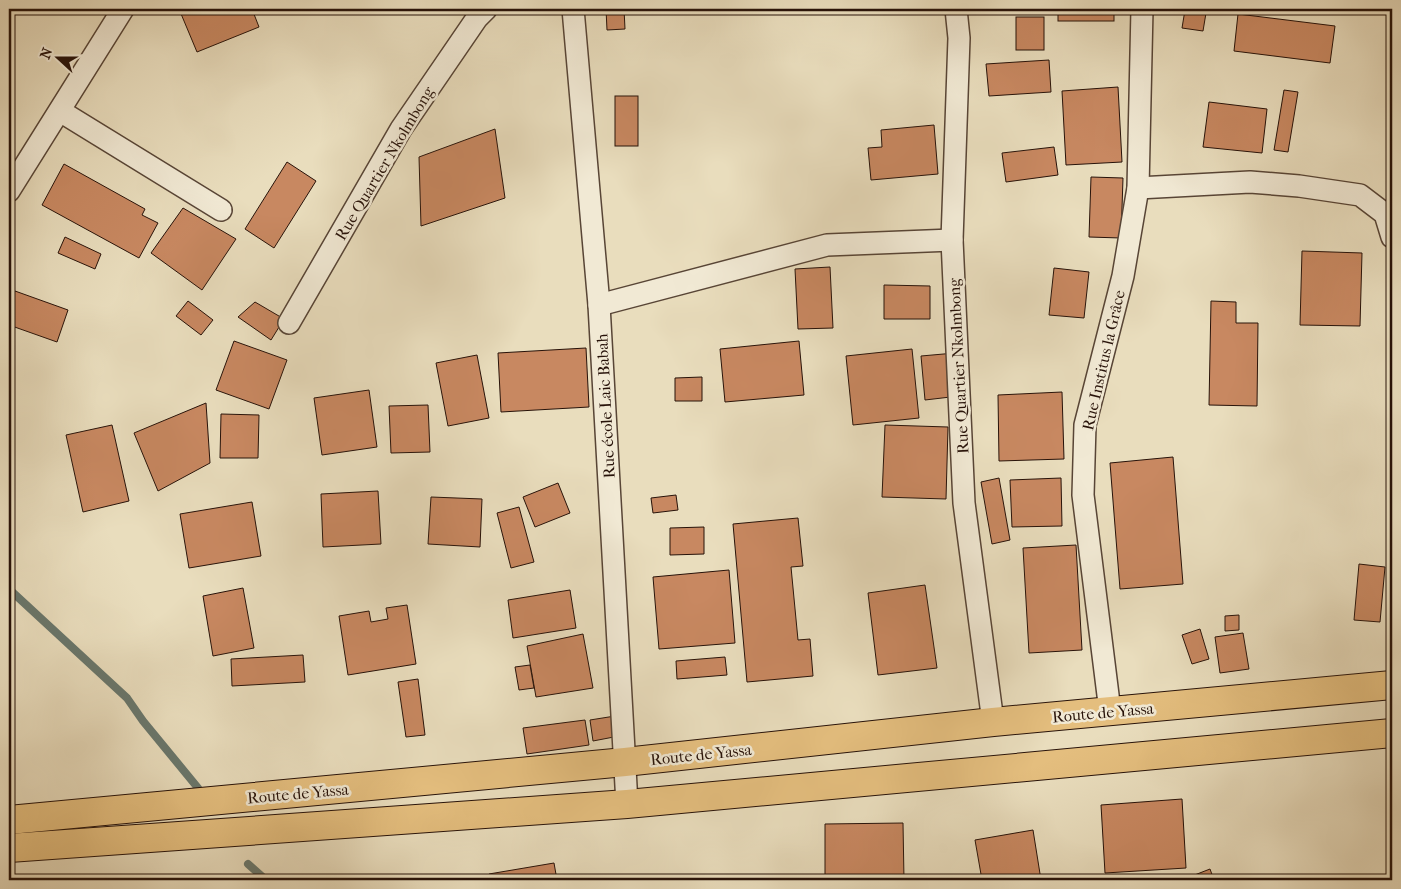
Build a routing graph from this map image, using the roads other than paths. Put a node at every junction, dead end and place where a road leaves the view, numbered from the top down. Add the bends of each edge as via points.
1 (123, 9) edge
2 (486, 9) edge
3 (573, 9) edge
4 (956, 9) edge
5 (1142, 9) edge
6 (60, 111) junction
7 (1138, 188) junction
8 (9, 191) edge
9 (221, 210) dead end
10 (1392, 237) edge
11 (952, 240) junction
12 (599, 305) junction
13 (289, 322) dead end
14 (1392, 685) edge
15 (1110, 711) junction
16 (994, 722) junction
17 (1392, 733) edge
18 (624, 762) junction
19 (627, 804) junction
20 (9, 820) edge
21 (9, 848) edge

1 - 6 street
2 - 13 street, Rue Quartier Nkolmbong via 401,129
3 - 12 street, Rue école Laic Babah
4 - 11 street, Rue Quartier Nkolmbong via 959,38
5 - 7 street, Rue Institus la Grâce
6 - 8 street
6 - 9 street
7 - 10 street via 1250,182 1360,195 1385,214
7 - 15 street, Rue Institus la Grâce via 1123,276 1085,425 1083,495
11 - 12 street via 827,245
11 - 16 street, Rue Quartier Nkolmbong via 964,504
12 - 18 street, Rue école Laic Babah
14 - 15 main road, Route de Yassa
15 - 16 main road, Route de Yassa
16 - 18 main road, Route de Yassa
17 - 19 main road, Route de Yassa
18 - 19 street, Rue école Laic Babah
18 - 20 main road, Route de Yassa
19 - 21 main road, Route de Yassa

